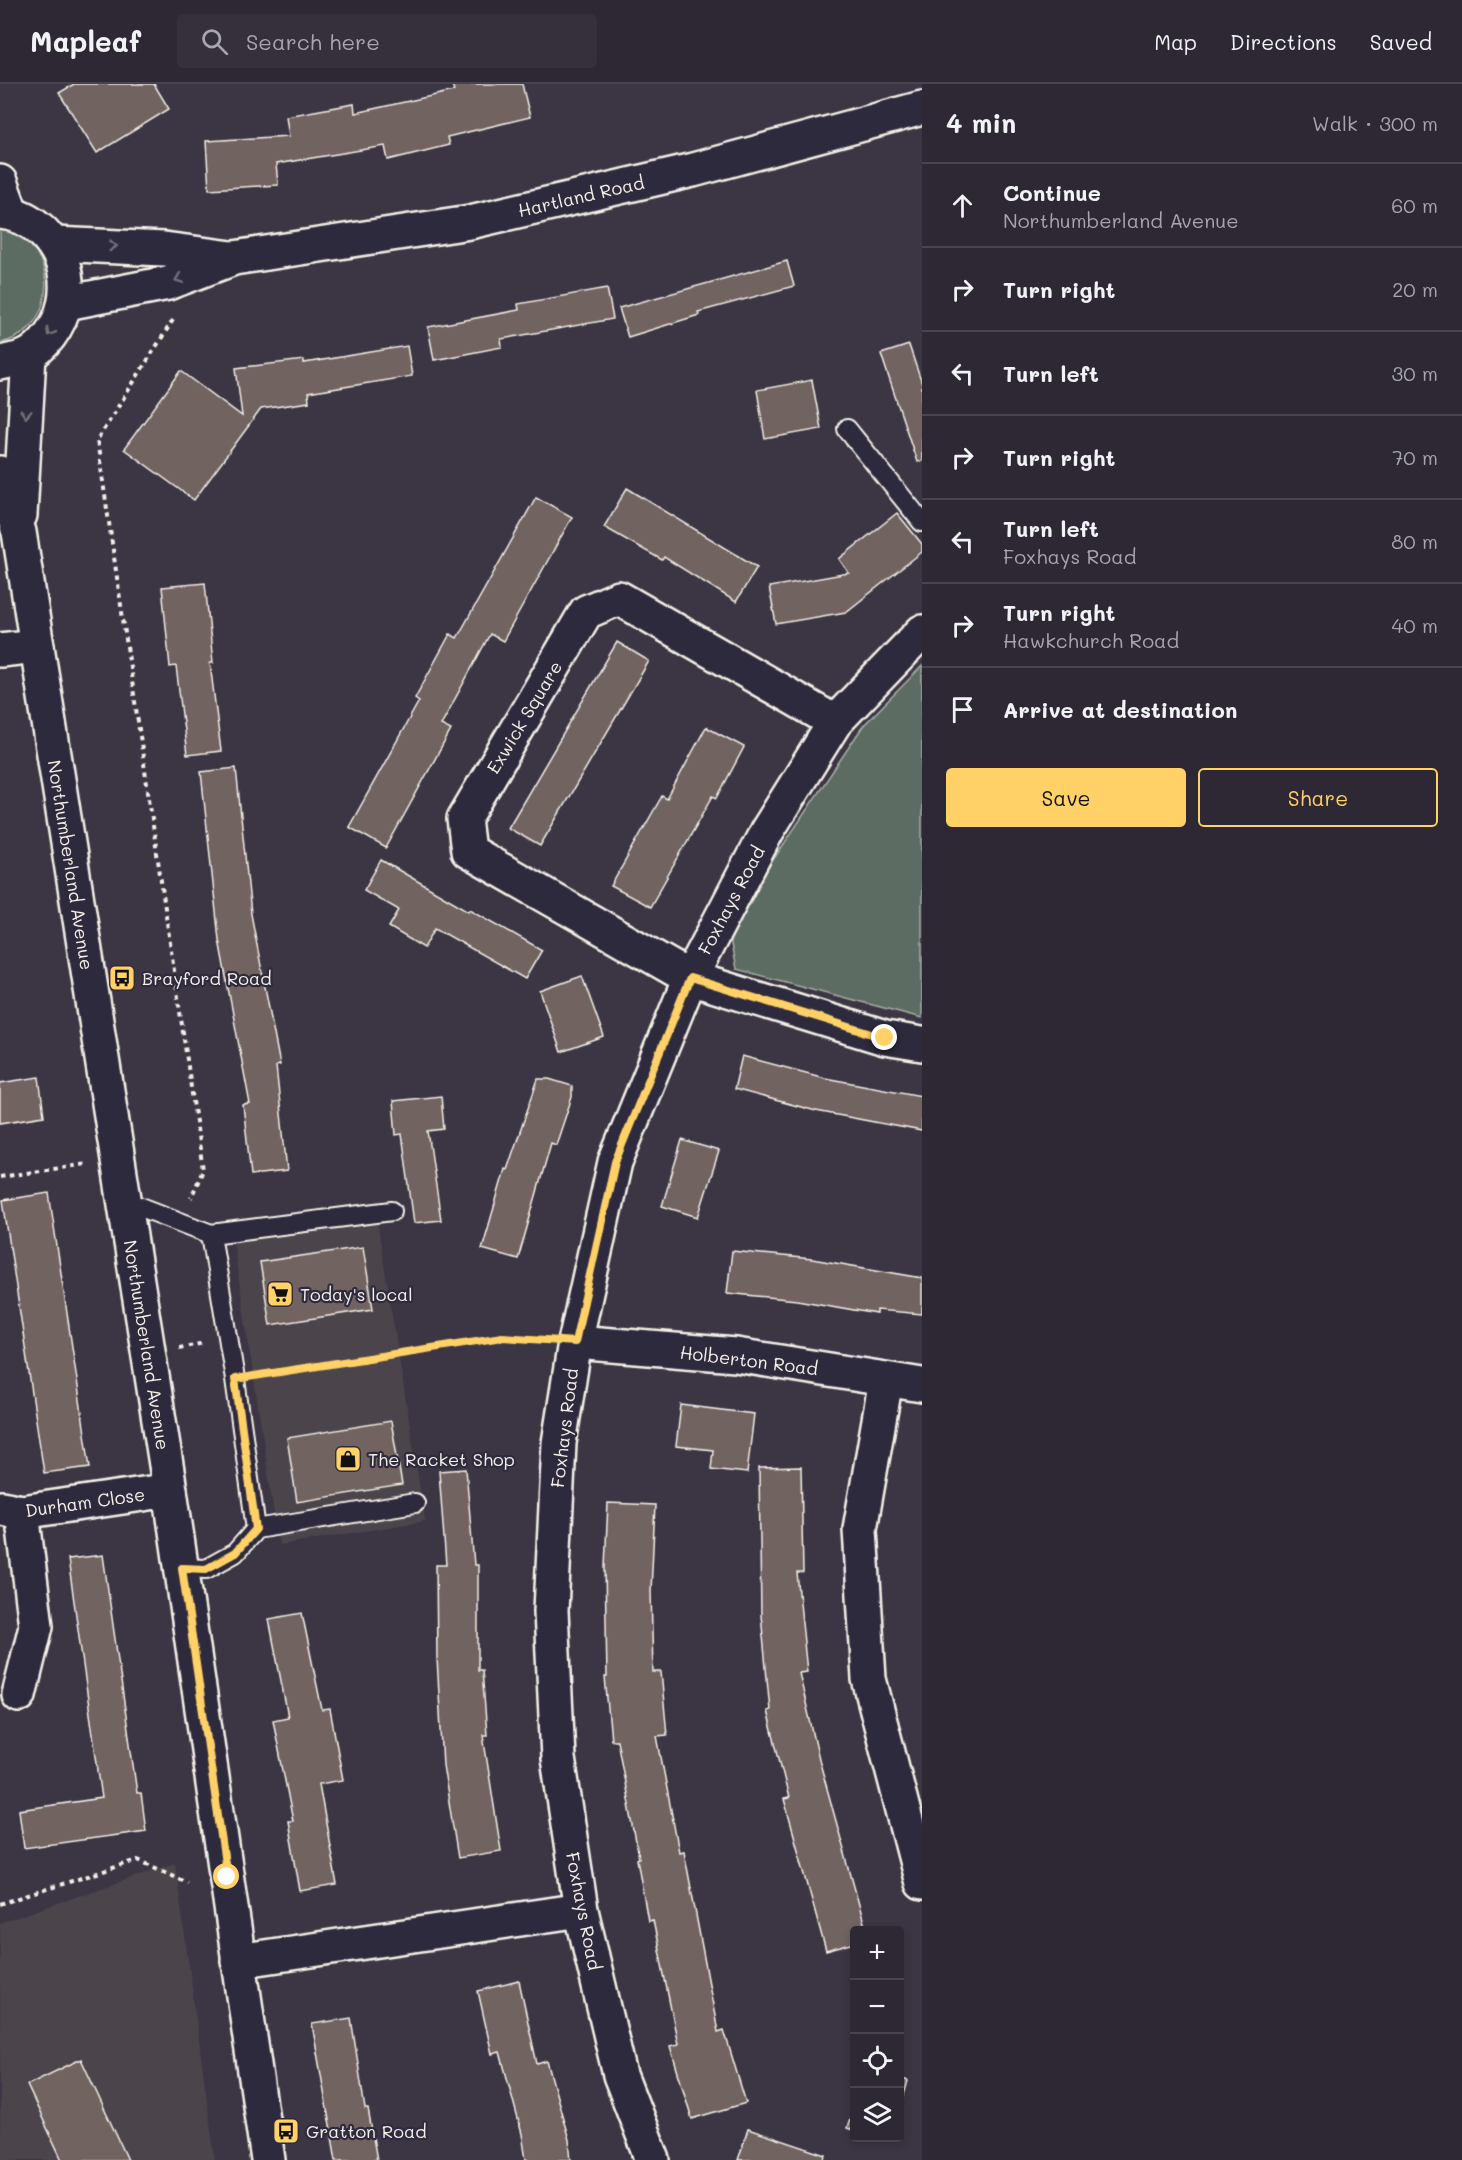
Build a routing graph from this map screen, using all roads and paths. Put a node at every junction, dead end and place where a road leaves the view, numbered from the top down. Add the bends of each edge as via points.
1 (922, 108) edge
2 (0, 182) edge
3 (6, 212) edge
4 (54, 243) junction
5 (234, 258) junction
6 (66, 303) junction
7 (173, 320) dead end
8 (14, 359) edge
9 (847, 429) dead end
10 (0, 473) edge
11 (922, 522) edge
12 (19, 532) junction
13 (922, 632) edge
14 (37, 646) junction
15 (0, 650) edge
16 (835, 722) junction
17 (690, 978) junction
18 (922, 1044) edge
19 (117, 1159) junction
20 (0, 1177) edge
21 (123, 1200) junction
22 (392, 1211) dead end
23 (180, 1224) junction
24 (211, 1234) junction
25 (228, 1339) junction
26 (575, 1342) junction
27 (148, 1353) junction
28 (235, 1379) junction
29 (886, 1380) junction
30 (922, 1385) edge
31 (170, 1490) junction
32 (415, 1503) dead end
33 (11, 1510) edge
34 (256, 1529) junction
35 (182, 1568) junction
36 (19, 1695) dead end
37 (186, 1882) dead end
38 (922, 1883) edge
39 (0, 1904) edge
40 (581, 1910) junction
41 (238, 1961) junction
42 (268, 2160) edge
43 (653, 2160) edge

1 - 5 street, Hartland Road via 693,170 470,222
2 - 3 street
3 - 4 street via 35,224
4 -> 5 street, Hartland Road via 164,249
4 - 6 street via 66,273
5 -> 6 street, Hartland Road via 168,283
6 -> 8 street via 47,339
7 - 23 path via 97,440 203,1170
8 -> 12 street, Northumberland Avenue
9 - 11 lane
10 - 12 street, Northumberland Avenue
12 - 14 street, Northumberland Avenue
13 - 16 street, Foxhays Road
14 - 15 street
14 - 19 street, Northumberland Avenue
16 - 17 street, Foxhays Road via 767,831
16 - 17 street, Exwick Square via 619,598 586,612 464,819 468,851
17 - 18 street via 885,1038
17 - 26 street, Foxhays Road via 615,1162
19 - 20 path
19 - 21 street, Northumberland Avenue
21 - 23 lane
21 - 27 street, Northumberland Avenue
22 - 24 lane
23 - 24 lane
24 - 25 lane
25 - 27 path
25 - 28 lane
26 - 28 path via 502,1337
26 - 29 street, Holberton Road via 736,1355
26 - 40 street, Foxhays Road via 559,1443 551,1611 558,1758
27 - 31 street, Northumberland Avenue
28 - 34 lane
29 - 30 street, Holberton Road
29 - 38 street via 860,1529 869,1679
31 - 33 street, Durham Close
31 - 35 street, Northumberland Avenue
32 - 34 lane
33 - 36 street via 36,1626
34 - 35 lane via 235,1553 206,1569
35 - 41 street, Northumberland Avenue
37 - 39 path via 138,1860
40 - 41 street
40 - 43 street, Foxhays Road via 620,2075
41 - 42 street, Northumberland Avenue

